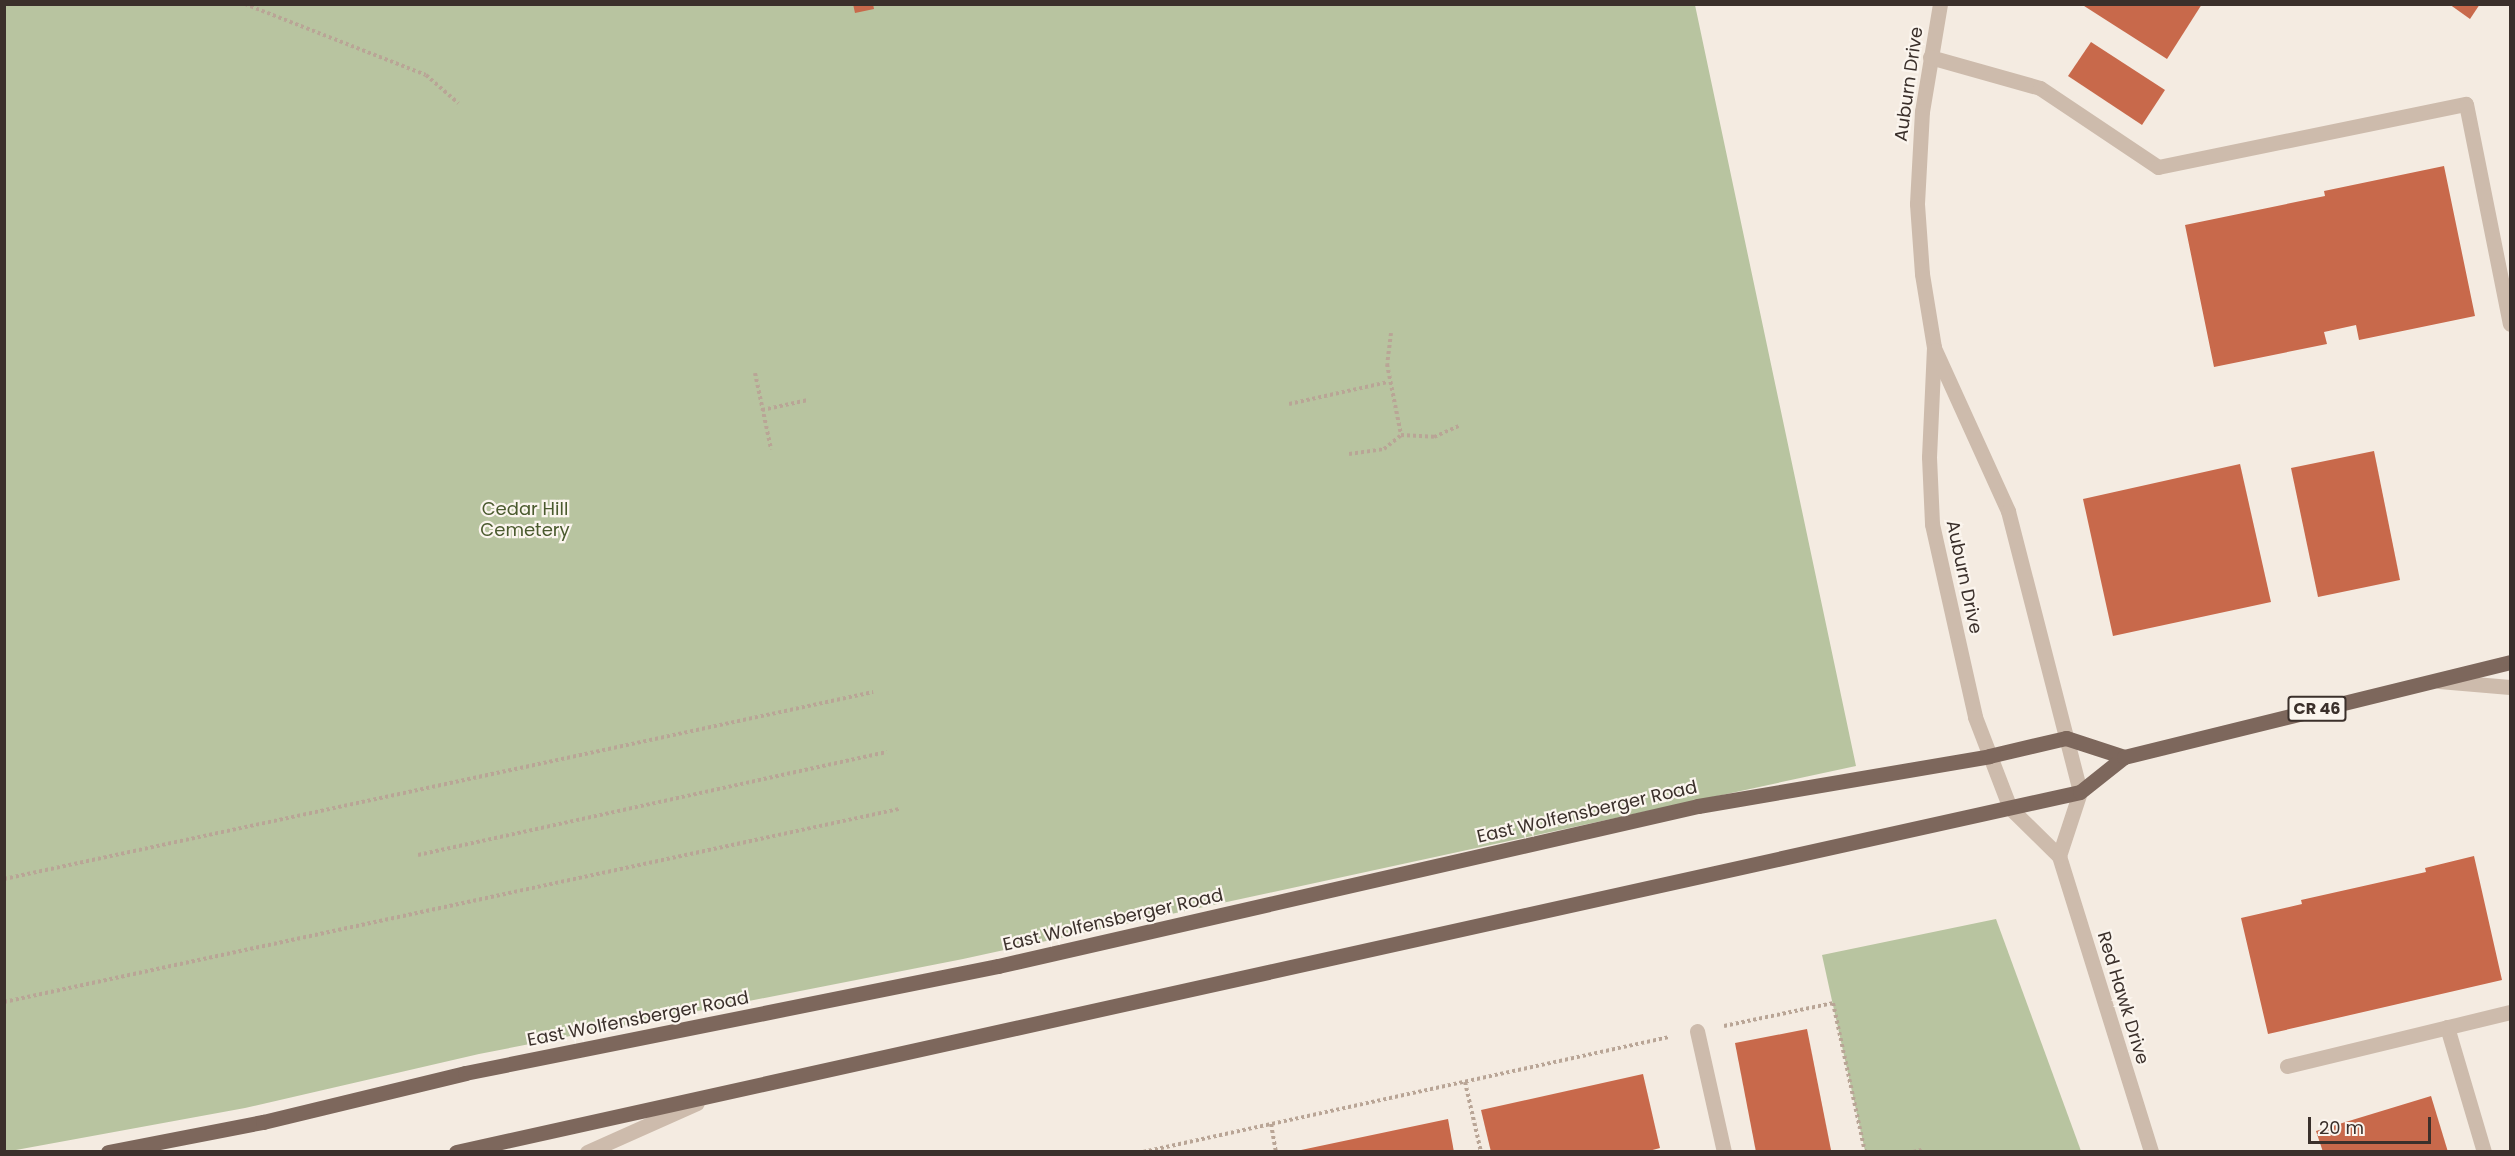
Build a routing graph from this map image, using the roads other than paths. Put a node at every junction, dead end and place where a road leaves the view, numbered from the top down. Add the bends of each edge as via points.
1 (1940, 4) edge
2 (1930, 57) junction
3 (2511, 324) edge
4 (1934, 347) junction
5 (2511, 662) edge
6 (2433, 681) junction
7 (2511, 687) edge
8 (2066, 738) junction
9 (1989, 756) junction
10 (2124, 757) junction
11 (2080, 792) junction
12 (2010, 808) junction
13 (2059, 856) junction
14 (2511, 1012) edge
15 (2447, 1027) junction
16 (1697, 1032) road end
17 (2288, 1066) dead end
18 (716, 1095) junction
19 (108, 1152) edge
20 (456, 1152) edge
21 (587, 1152) edge
22 (1724, 1152) edge
23 (2151, 1152) edge
24 (2484, 1152) edge

1 - 2 street, Auburn Drive
2 - 3 street via 2040,88 2158,167 2466,104
2 - 4 street, Auburn Drive via 1922,111 1917,204 1922,274
4 - 8 street, Auburn Drive via 2008,511
4 - 9 street, Auburn Drive via 1929,457 1932,524 1975,717
5 - 6 main road, CR 46
6 - 7 street
6 - 10 main road, CR 46
8 - 9 main road, East Wolfensberger Road
8 - 10 main road
8 - 11 street, Auburn Drive
9 - 12 street, Auburn Drive
9 - 19 main road, East Wolfensberger Road via 1698,806 998,966 465,1073 263,1122
10 - 11 main road
11 - 12 main road
11 - 13 street
12 - 13 street, Red Hawk Drive
12 - 18 main road
13 - 23 street, Red Hawk Drive
14 - 15 street
15 - 17 street
15 - 24 street
16 - 22 street
18 - 20 main road
18 - 21 street

